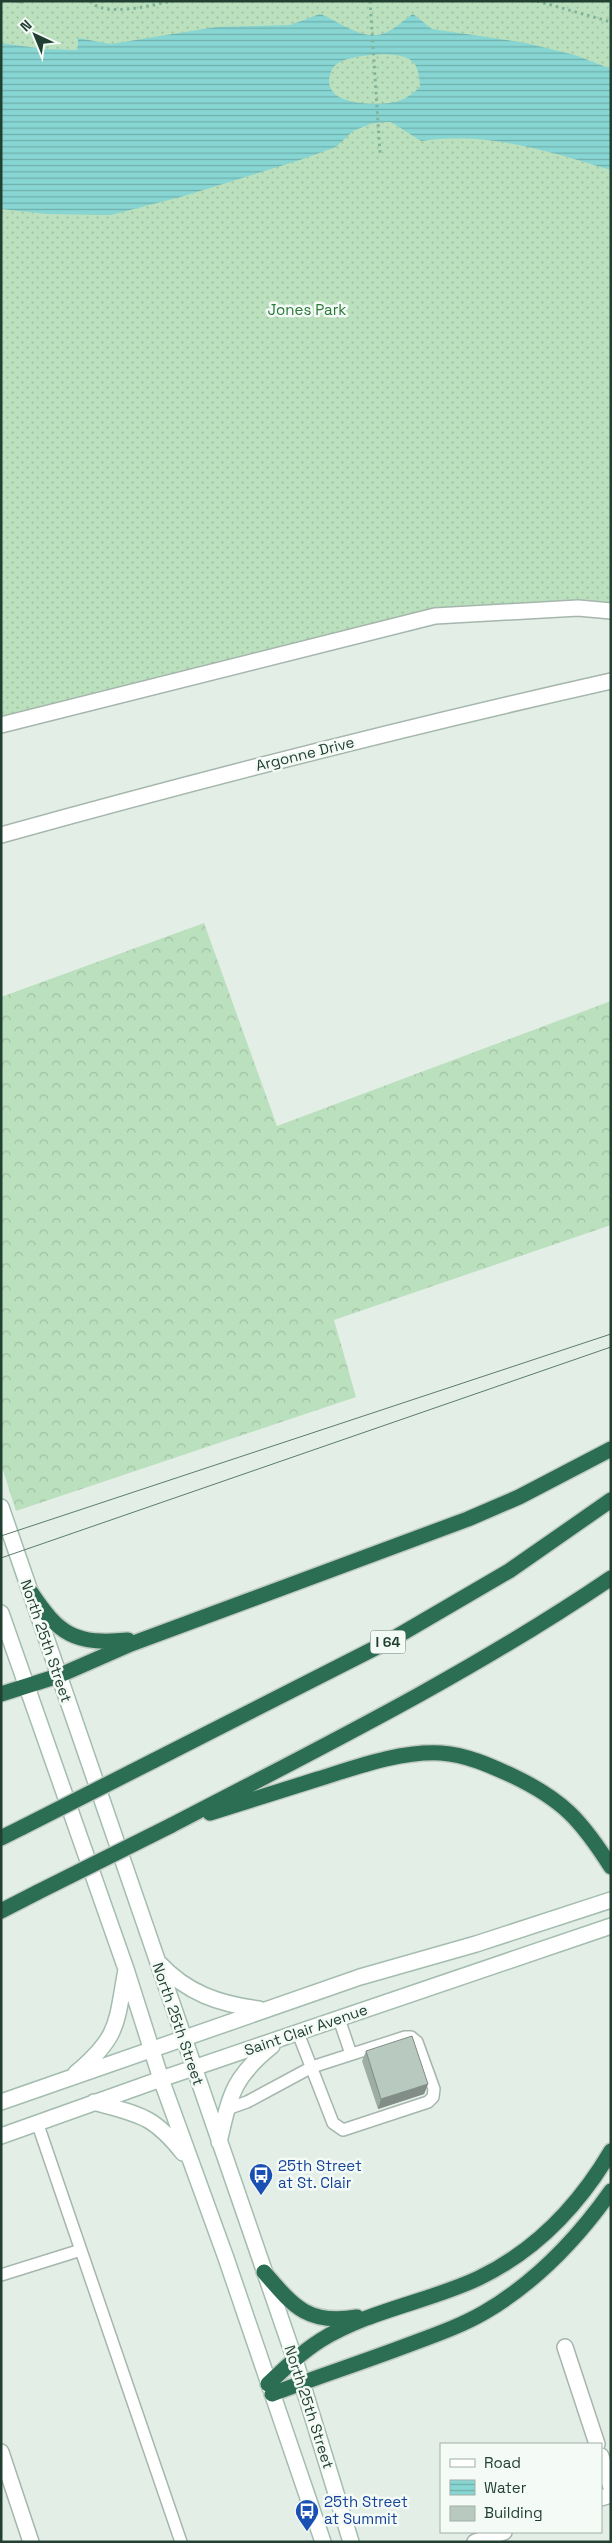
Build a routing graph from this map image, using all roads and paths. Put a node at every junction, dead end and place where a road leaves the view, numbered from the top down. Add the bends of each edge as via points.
1 (90, 1) edge
2 (172, 1) edge
3 (370, 1) edge
4 (537, 1) edge
5 (611, 22) edge
6 (380, 153) dead end
7 (611, 611) edge
8 (611, 681) edge
9 (1, 725) edge
10 (1, 834) edge
11 (611, 1449) edge
12 (611, 1500) edge
13 (1, 1507) edge
14 (611, 1578) edge
15 (30, 1591) junction
16 (1, 1613) edge
17 (145, 1638) junction
18 (58, 1676) junction
19 (28, 1685) junction
20 (1, 1694) edge
21 (170, 1826) junction
22 (1, 1838) edge
23 (611, 1867) edge
24 (611, 1900) edge
25 (1, 1911) edge
26 (611, 1926) edge
27 (155, 1959) junction
28 (126, 1968) junction
29 (263, 2010) junction
30 (339, 2018) junction
31 (298, 2033) junction
32 (282, 2038) junction
33 (183, 2039) junction
34 (152, 2050) junction
35 (352, 2054) junction
36 (312, 2067) junction
37 (194, 2068) junction
38 (69, 2079) junction
39 (161, 2079) junction
40 (1, 2102) edge
41 (94, 2102) junction
42 (227, 2110) junction
43 (37, 2122) junction
44 (1, 2136) edge
45 (219, 2142) junction
46 (611, 2151) edge
47 (190, 2162) junction
48 (611, 2191) edge
49 (81, 2250) junction
50 (264, 2272) junction
51 (1, 2275) edge
52 (376, 2314) junction
53 (565, 2347) dead end
54 (295, 2360) junction
55 (302, 2382) junction
56 (270, 2389) junction
57 (597, 2443) edge
58 (1, 2452) edge
59 (602, 2459) edge
60 (611, 2487) edge
61 (501, 2533) edge
62 (31, 2542) edge
63 (181, 2542) edge
64 (323, 2542) edge
65 (351, 2542) edge
66 (475, 2542) edge

1 - 2 path via 101,8 112,9
3 - 6 path
4 - 5 path
7 - 9 main road via 578,608 435,616
8 - 10 main road, Argonne Drive via 189,783
11 - 17 highway via 519,1497 468,1519
12 - 22 highway, I 64, bridge via 509,1572 389,1641
13 - 15 main road, North 25th Street
14 - 21 highway via 430,1690
15 - 17 highway via 61,1629 77,1639 96,1642
15 - 18 main road, North 25th Street
16 - 19 main road, North 25th Street
17 - 18 highway
18 - 19 highway
18 - 27 main road, North 25th Street
19 - 20 highway
19 - 28 main road, North 25th Street
21 - 23 highway via 368,1763 441,1753 477,1759 546,1792 568,1809
21 - 25 highway, bridge
24 - 29 main road
26 - 30 main road, Saint Clair Avenue
27 - 29 main road via 183,1985 202,1996 230,2006
27 - 33 main road, North 25th Street
28 - 34 main road, North 25th Street
28 - 38 main road via 116,2027 109,2041
29 - 33 main road
30 - 31 main road, Saint Clair Avenue
30 - 35 lane
31 - 32 main road, Saint Clair Avenue
31 - 36 lane
32 - 37 main road, Saint Clair Avenue
32 - 42 main road via 241,2074
33 - 34 main road
33 - 37 main road, North 25th Street
34 - 38 main road
34 - 39 main road, North 25th Street
35 - 36 lane
35 - 36 lane via 411,2037 417,2042 434,2089 433,2096 428,2102 343,2130 333,2123
36 - 42 lane
37 - 39 main road, Saint Clair Avenue
37 - 45 main road, North 25th Street
38 - 40 main road
39 - 41 main road, Saint Clair Avenue
39 - 47 main road, North 25th Street
41 - 43 main road, Saint Clair Avenue
41 - 47 main road via 156,2124
42 - 45 main road
43 - 44 main road, Saint Clair Avenue
43 - 49 lane
45 - 50 main road, North 25th Street
46 - 52 highway via 594,2180 567,2212 518,2256 464,2284
47 - 56 main road, North 25th Street
48 - 55 highway via 586,2226 558,2256 524,2286 485,2312 454,2328
49 - 51 lane
49 - 63 lane
50 - 52 highway via 288,2300 310,2316 336,2320
50 - 54 main road, North 25th Street
52 - 54 highway via 321,2340
53 - 57 main road
54 - 55 main road, North 25th Street
54 - 56 highway
55 - 56 highway
55 - 65 main road, North 25th Street
56 - 64 main road, North 25th Street
58 - 62 main road
59 - 60 main road
61 - 66 main road

